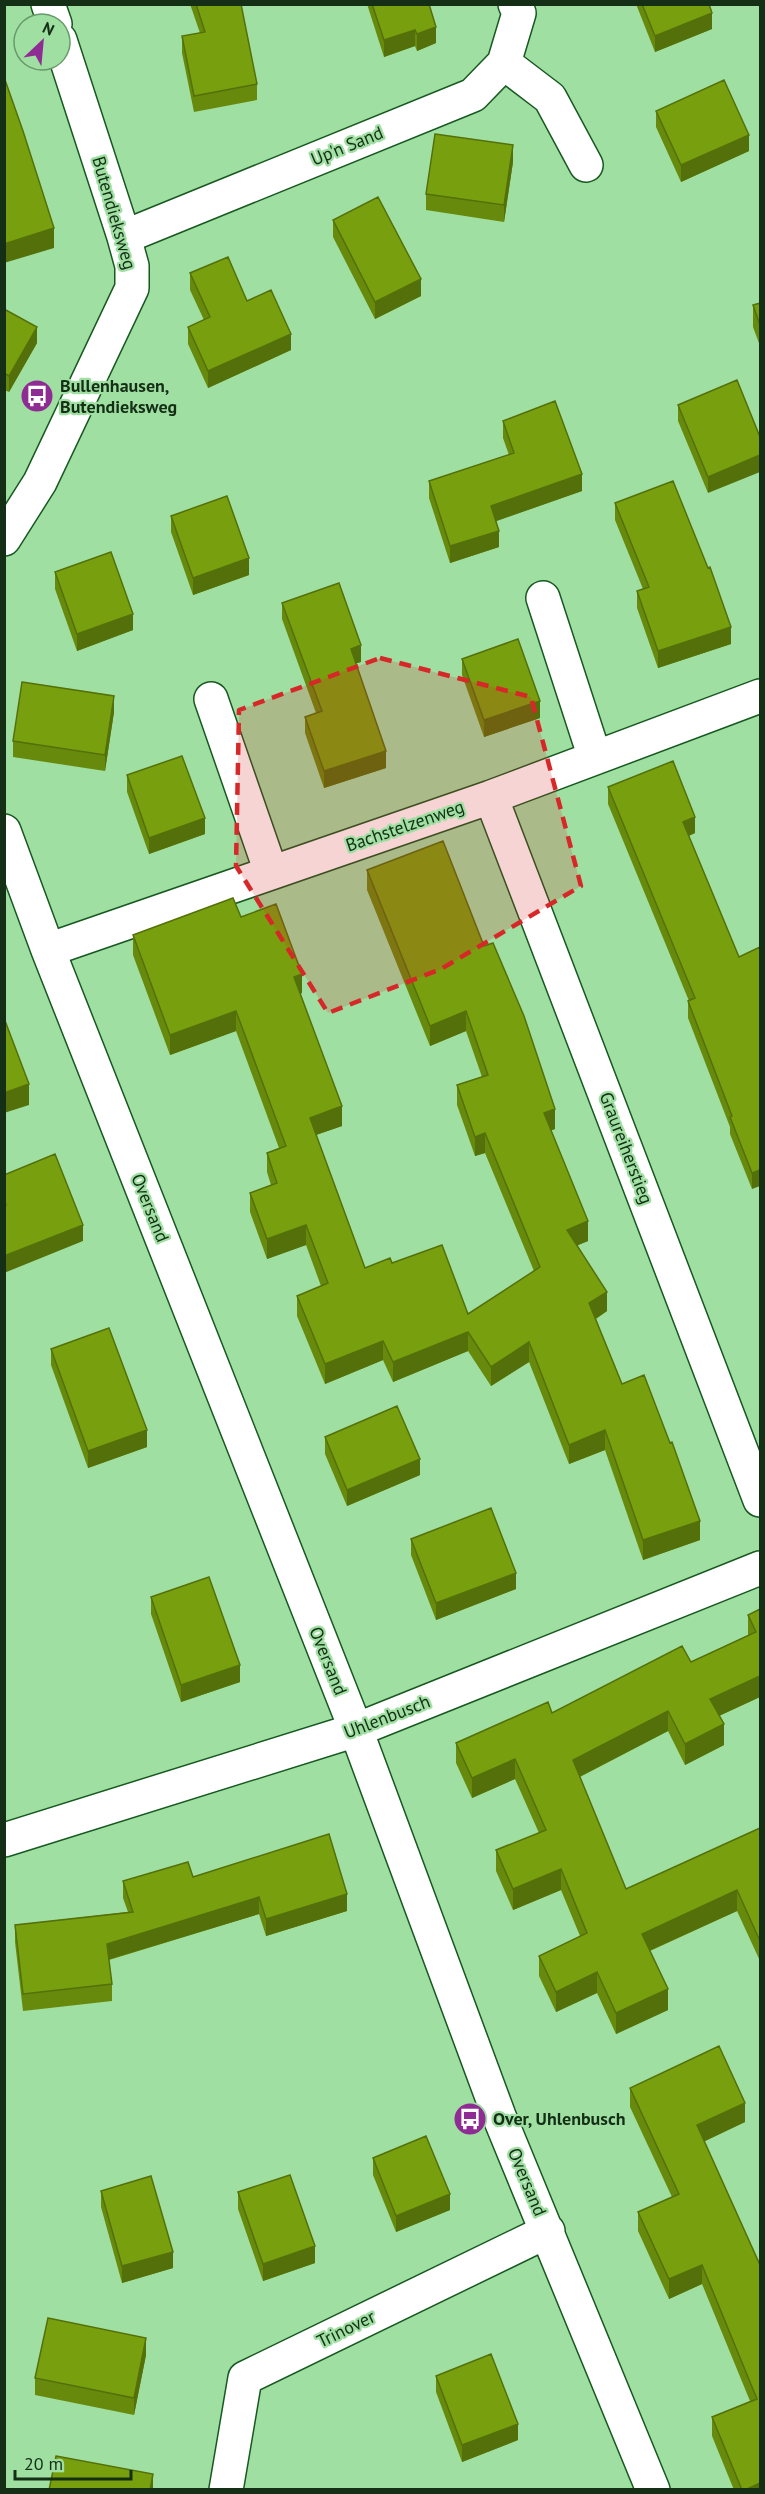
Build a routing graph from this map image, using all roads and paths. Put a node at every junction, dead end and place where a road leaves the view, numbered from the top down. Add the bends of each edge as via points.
1 (515, 4) edge
2 (504, 63) junction
3 (70, 72) edge
4 (586, 165) dead end
5 (124, 237) junction
6 (4, 539) edge
7 (543, 598) dead end
8 (760, 696) edge
9 (210, 699) dead end
10 (595, 758) junction
11 (492, 796) junction
12 (4, 831) edge
13 (271, 872) junction
14 (48, 950) junction
15 (760, 1500) edge
16 (760, 1568) edge
17 (356, 1731) junction
18 (4, 1840) edge
19 (548, 2231) junction
20 (226, 2490) edge
21 (653, 2490) edge

1 - 2 street, Up'n Sand via 519,13
2 - 4 street via 550,98
2 - 5 street, Up'n Sand via 473,95
3 - 5 street, Butendieksweg
5 - 6 street, Butendieksweg via 132,267 132,288 40,482
7 - 10 street
8 - 10 street, Bachstelzenweg
9 - 13 street
10 - 11 street, Bachstelzenweg
11 - 13 street, Bachstelzenweg
11 - 15 street, Graureiherstieg
12 - 14 street, Oversand
13 - 14 street, Bachstelzenweg
14 - 17 street, Oversand
16 - 17 street, Uhlenbusch
17 - 18 street, Uhlenbusch
17 - 19 street, Oversand via 499,2116
19 - 20 street, Trinover via 245,2378
19 - 21 street, Oversand

